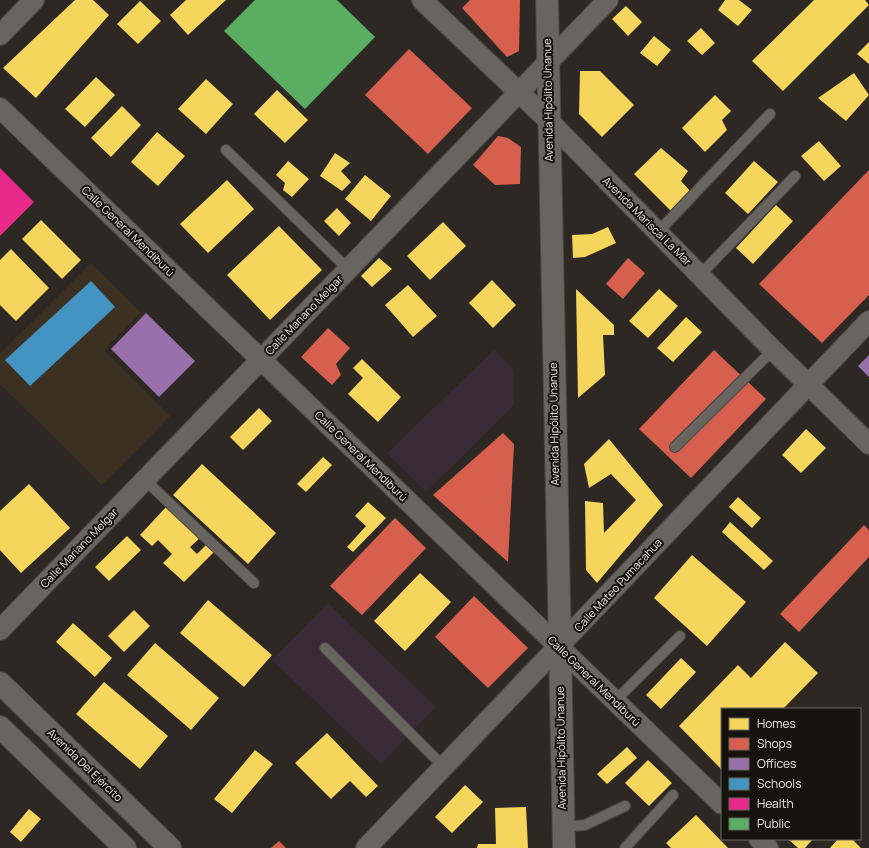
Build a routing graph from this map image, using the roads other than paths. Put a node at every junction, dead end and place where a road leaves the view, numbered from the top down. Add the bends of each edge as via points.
1 (34, 0) edge
2 (422, 0) edge
3 (547, 0) edge
4 (608, 0) edge
5 (0, 35) edge
6 (547, 64) junction
7 (519, 93) junction
8 (0, 108) edge
9 (770, 114) dead end
10 (548, 120) junction
11 (226, 150) dead end
12 (795, 176) dead end
13 (658, 232) junction
14 (348, 270) junction
15 (700, 275) junction
16 (869, 321) edge
17 (773, 350) junction
18 (261, 360) junction
19 (808, 385) junction
20 (869, 444) edge
21 (675, 447) dead end
22 (145, 480) junction
23 (254, 583) dead end
24 (0, 630) edge
25 (680, 636) dead end
26 (559, 647) junction
27 (325, 648) dead end
28 (0, 683) edge
29 (615, 701) junction
30 (0, 727) edge
31 (444, 767) junction
32 (673, 795) dead end
33 (721, 803) edge
34 (625, 806) dead end
35 (564, 838) edge
36 (760, 840) edge
37 (125, 848) edge
38 (170, 848) edge
39 (366, 848) edge
40 (625, 848) edge
41 (768, 848) edge

1 - 5 street
2 - 7 street, Avenida Mariscal La Mar
3 - 6 street, Avenida Hipólito Unanue
4 - 6 street, Calle Mariano Melgar
6 - 7 street, Calle Mariano Melgar
6 - 10 street, Avenida Hipólito Unanue
7 - 10 street, Avenida Mariscal La Mar
7 - 14 street, Calle Mariano Melgar
8 - 18 street, Calle General Mendiburú
9 - 13 lane
10 - 13 street, Avenida Mariscal La Mar
10 - 26 street, Avenida Hipólito Unanue
11 - 14 lane
12 - 15 lane
13 - 15 street, Avenida Mariscal La Mar
14 - 18 street, Calle Mariano Melgar
15 - 17 street, Avenida Mariscal La Mar
16 - 19 street, Calle Mateo Pumacahua
17 - 19 street, Avenida Mariscal La Mar
17 - 21 lane
18 - 22 street, Calle Mariano Melgar
18 - 26 street, Calle General Mendiburú
19 - 20 street, Avenida Mariscal La Mar
19 - 26 street, Calle Mateo Pumacahua
22 - 23 lane
22 - 24 street, Calle Mariano Melgar
25 - 29 lane
26 - 29 street, Calle General Mendiburú
26 - 31 street, Calle Mateo Pumacahua
26 - 35 street, Avenida Hipólito Unanue
27 - 31 lane
28 - 38 street, Avenida Del Ejército
29 - 33 street, Calle General Mendiburú
30 - 37 street
31 - 39 street, Calle Mateo Pumacahua
32 - 40 lane
34 - 35 lane
36 - 41 street

